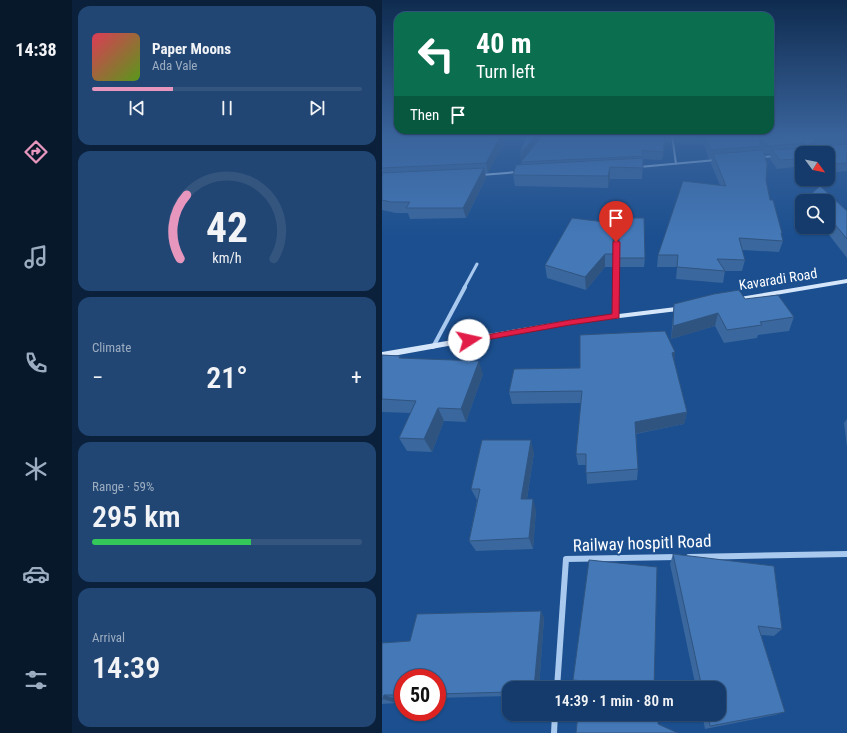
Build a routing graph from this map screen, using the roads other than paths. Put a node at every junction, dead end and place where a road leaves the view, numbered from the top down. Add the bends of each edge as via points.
1 (520, 169) edge
2 (480, 175) edge
3 (616, 227) dead end
4 (477, 264) dead end
5 (847, 281) edge
6 (726, 301) edge
7 (690, 307) edge
8 (616, 316) junction
9 (433, 347) junction
10 (382, 355) edge
11 (847, 554) edge
12 (557, 681) edge
13 (555, 721) edge
14 (554, 733) edge

1 - 2 street via 518,172
3 - 8 street
4 - 9 street
5 - 6 main road, Kavaradi Road
7 - 8 main road
8 - 9 main road
9 - 10 main road
11 - 12 street, Railway hospitl Road via 566,559
13 - 14 street

